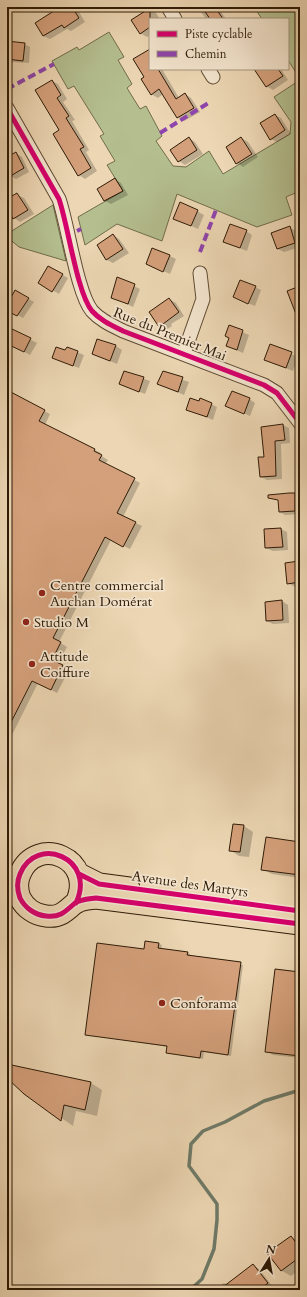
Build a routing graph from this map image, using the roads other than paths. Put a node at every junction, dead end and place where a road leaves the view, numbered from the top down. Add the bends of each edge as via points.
1 (168, 7) edge
2 (174, 18) edge
3 (7, 108) edge
4 (200, 273) dead end
5 (184, 353) junction
6 (296, 408) edge
7 (300, 423) edge
8 (14, 870) edge
9 (79, 874) junction
10 (13, 892) edge
11 (76, 903) junction
12 (300, 911) edge
13 (300, 924) edge

1 - 2 street
3 - 5 street, Rue du Premier Mai via 59,199 84,298 92,310 105,322 123,331
4 - 5 street via 203,299
5 - 6 street, Rue du Premier Mai via 264,385
6 - 7 street, Rue du Premier Mai
8 - 9 main road via 36,856 55,854 71,862
8 - 10 main road via 18,886
9 - 11 main road via 80,894
9 - 12 main road, Avenue des Martyrs via 99,884
10 - 11 main road via 27,908 46,916 59,915
11 - 13 main road, Avenue des Martyrs via 86,899 113,900

